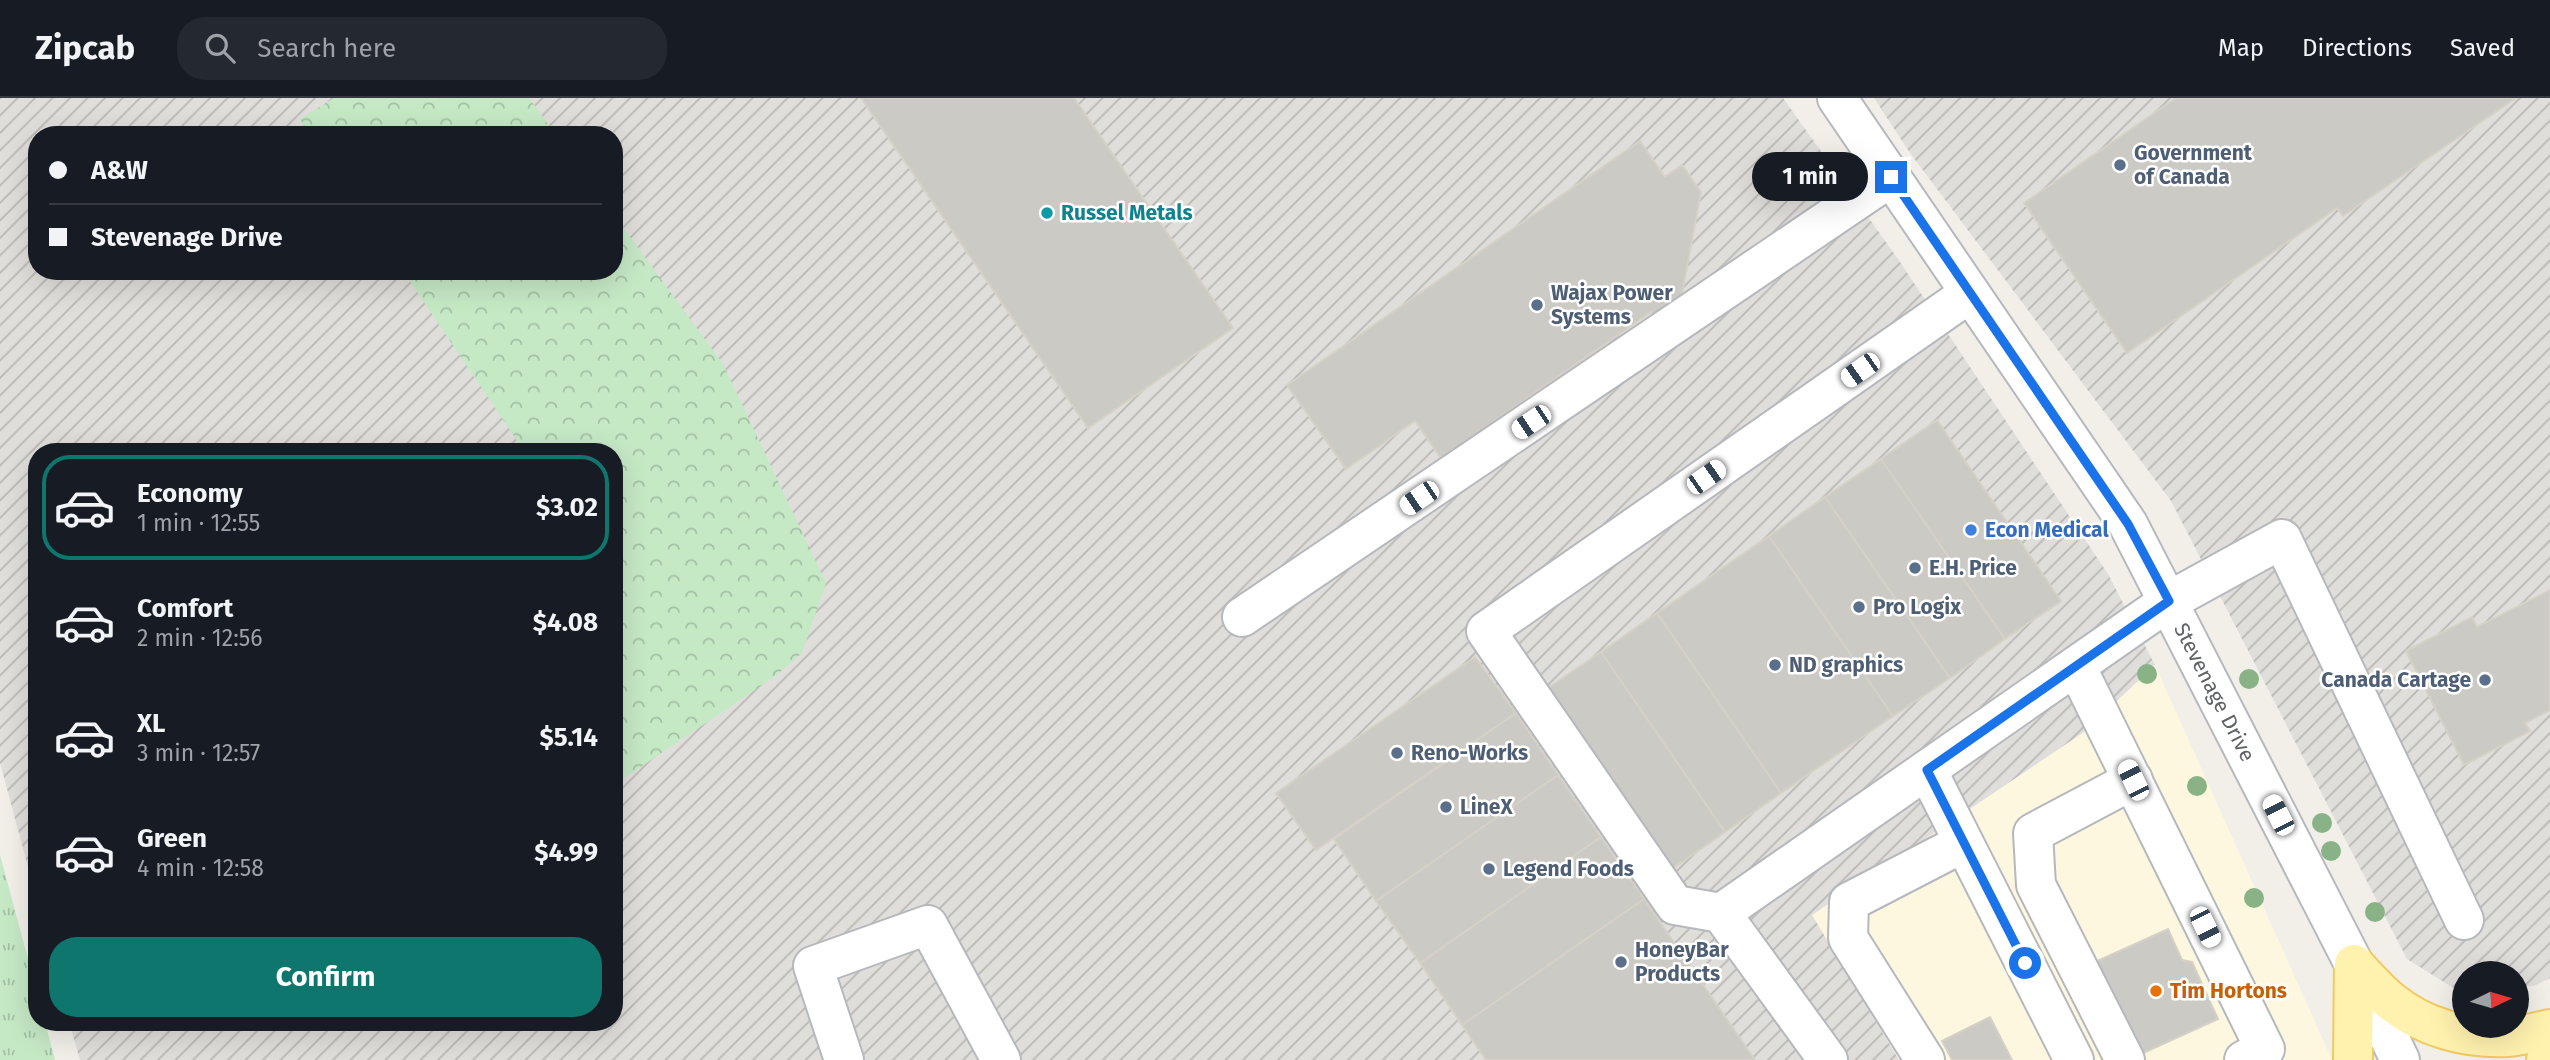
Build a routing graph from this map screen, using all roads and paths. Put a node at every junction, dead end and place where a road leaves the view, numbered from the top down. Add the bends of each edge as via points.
1 (1837, 98) edge
2 (1891, 177) junction
3 (1970, 293) junction
4 (2169, 601) junction
5 (1242, 617) dead end
6 (2076, 666) junction
7 (1927, 770) junction
8 (2133, 780) junction
9 (1963, 843) junction
10 (1721, 913) junction
11 (2464, 920) dead end
12 (2354, 964) junction
13 (2550, 1030) edge
14 (844, 1060) edge
15 (1001, 1060) edge
16 (1828, 1060) edge
17 (1925, 1060) edge
18 (2074, 1060) edge
19 (2125, 1060) edge
20 (2244, 1060) edge
21 (2353, 1060) edge
22 (2400, 1060) edge

1 - 2 street, Stevenage Drive
2 - 3 street, Stevenage Drive
2 - 5 street
3 - 4 street, Stevenage Drive via 2128,524
3 - 10 street via 1486,631 1675,905
4 - 6 street
4 - 11 street via 2283,539
4 - 12 street, Stevenage Drive
6 - 7 street
6 - 8 street
7 - 9 street
7 - 10 street
8 - 19 street via 2033,833 2036,885
8 - 20 street via 2265,1049
9 - 17 street via 1849,902 1848,938
9 - 18 street
10 - 16 street
12 - 13 main road via 2406,1013 2455,1033 2508,1037
12 - 21 main road
12 - 22 street, Stevenage Drive
14 - 15 street via 813,966 928,925

